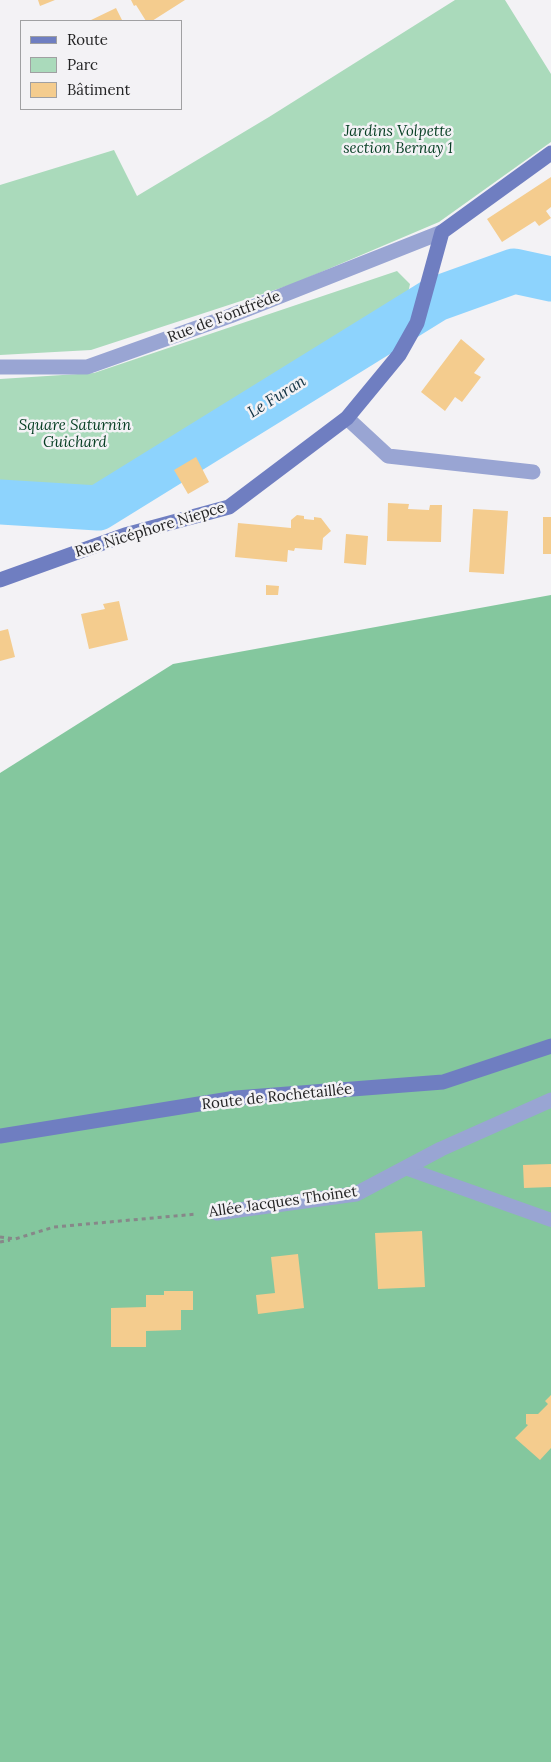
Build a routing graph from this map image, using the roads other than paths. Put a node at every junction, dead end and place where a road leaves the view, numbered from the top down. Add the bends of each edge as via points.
1 (551, 153) edge
2 (442, 232) junction
3 (0, 367) edge
4 (348, 418) junction
5 (533, 472) dead end
6 (0, 580) edge
7 (551, 1046) edge
8 (551, 1100) edge
9 (0, 1136) edge
10 (405, 1168) junction
11 (217, 1213) road end
12 (551, 1220) edge

1 - 2 street
2 - 3 street, Rue de Fontfrède via 230,316 87,367
2 - 4 street, Rue Nicéphore Niepce via 417,323 400,355
4 - 5 street via 388,456
4 - 6 street, Rue Nicéphore Niepce via 229,507 125,535
7 - 9 street, Route de Rochetaillée via 443,1082 236,1098
8 - 10 street, Allée Jacques Thoinet
10 - 11 street, Allée Jacques Thoinet via 356,1194
10 - 12 lane

